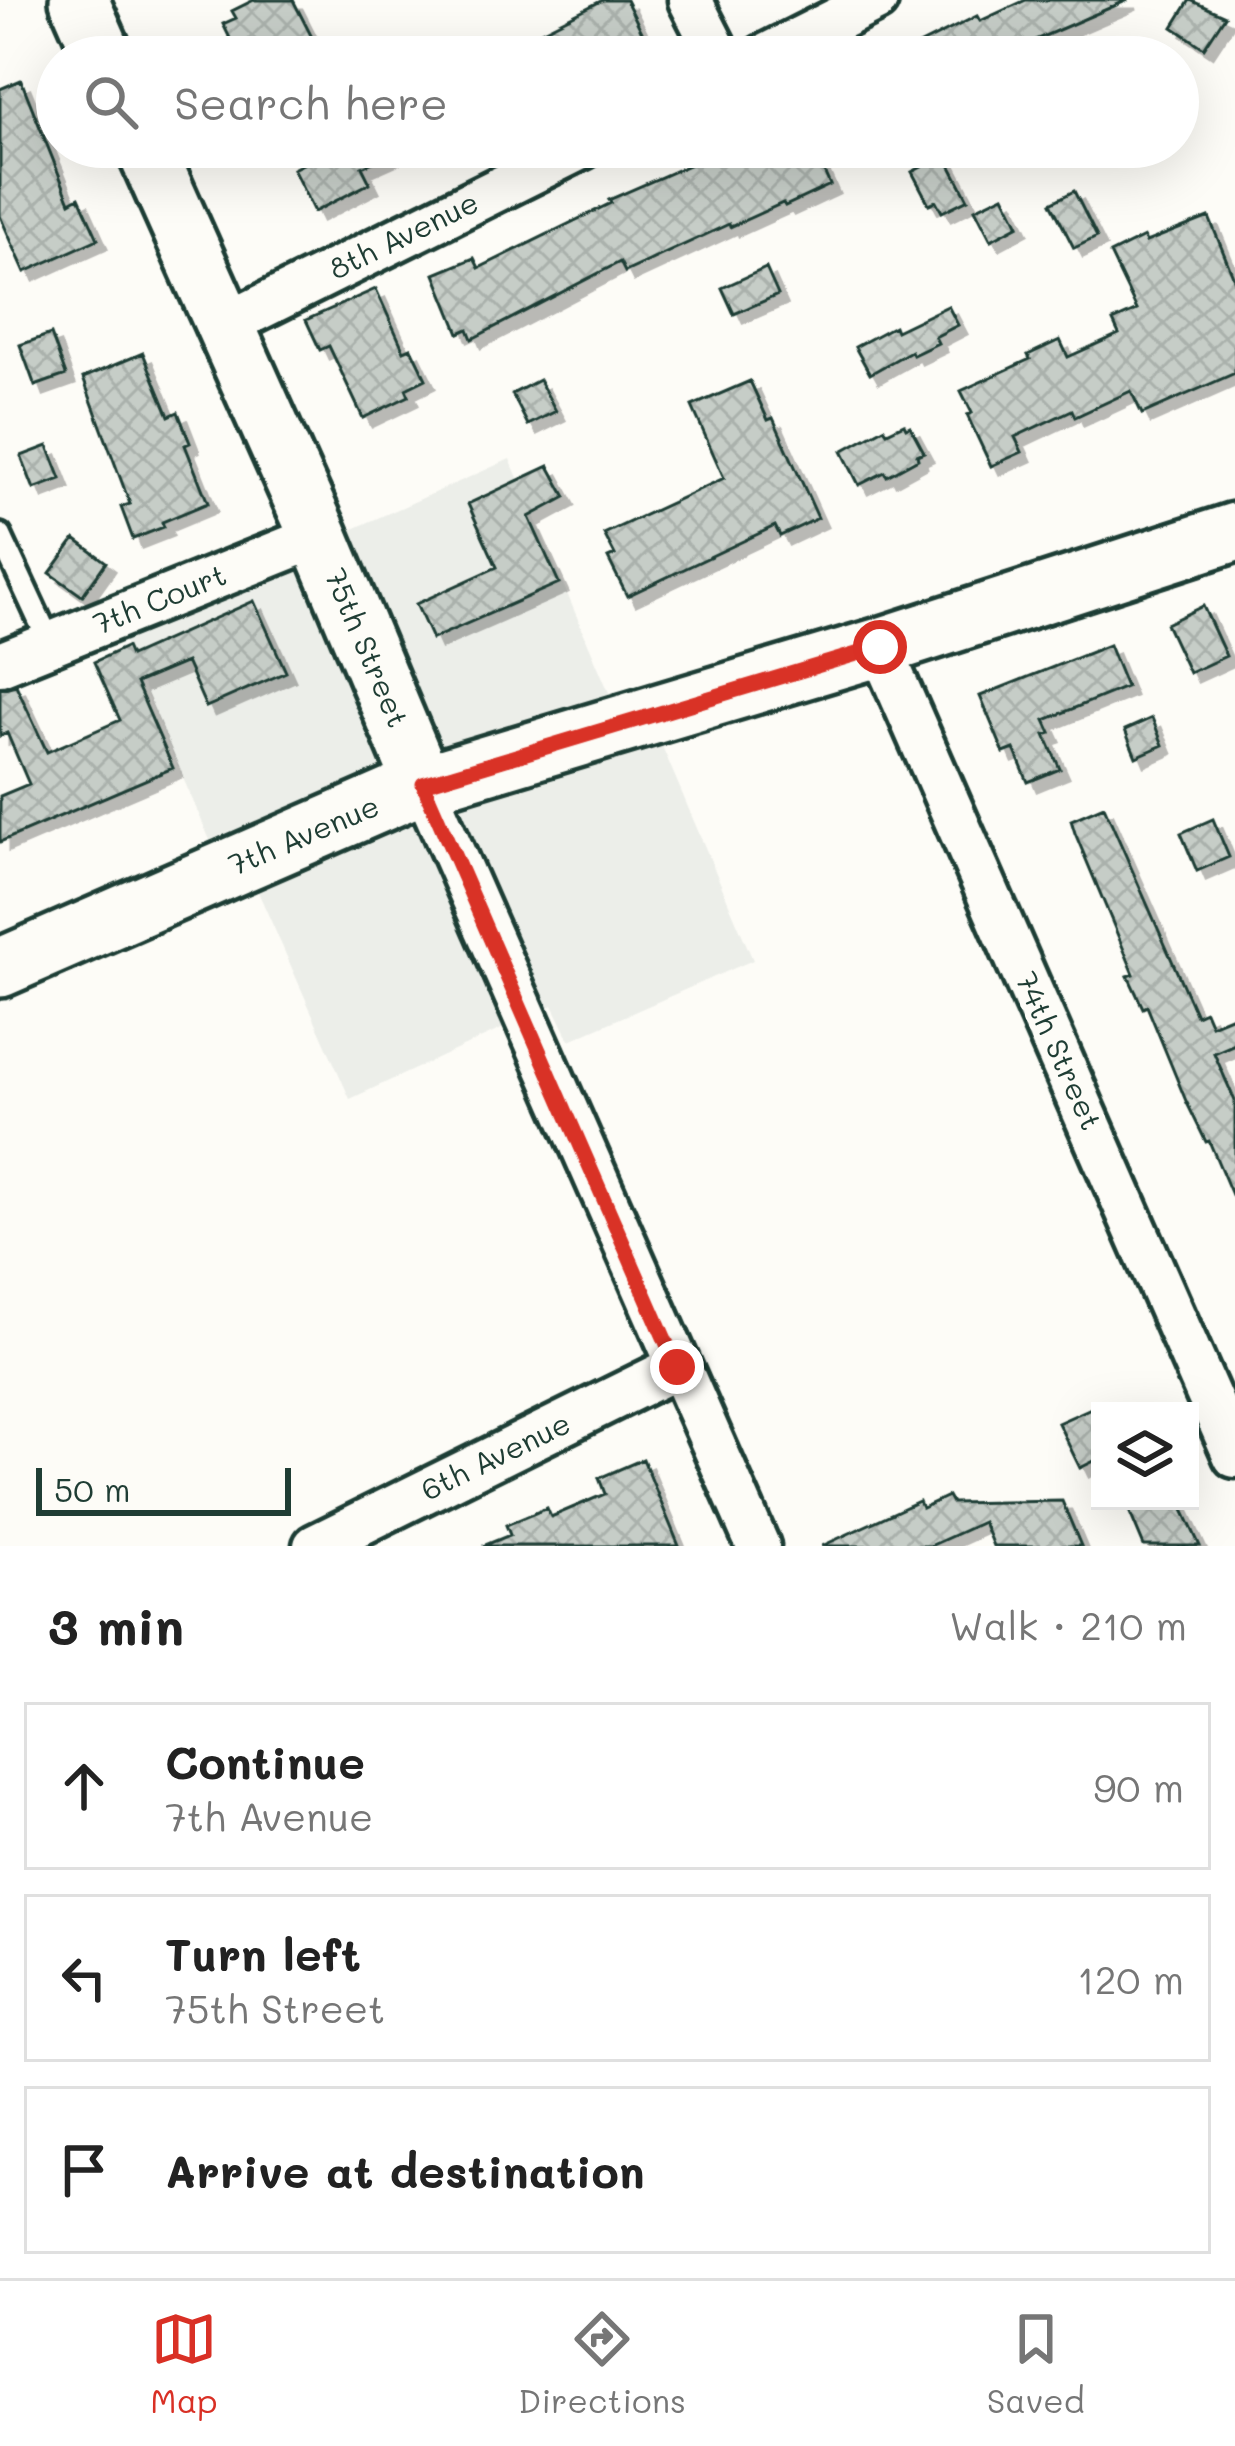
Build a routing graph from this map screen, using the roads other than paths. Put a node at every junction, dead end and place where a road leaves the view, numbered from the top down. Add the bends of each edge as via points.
1 (79, 0) edge
2 (690, 0) edge
3 (876, 0) edge
4 (95, 36) edge
5 (708, 36) edge
6 (805, 36) edge
7 (154, 168) edge
8 (541, 168) edge
9 (225, 325) junction
10 (1235, 532) edge
11 (0, 535) edge
12 (319, 536) junction
13 (50, 643) junction
14 (880, 647) junction
15 (0, 664) edge
16 (423, 784) junction
17 (0, 968) edge
18 (677, 1367) junction
19 (1235, 1456) edge
20 (315, 1546) edge
21 (758, 1546) edge

1 - 4 street
2 - 5 street
3 - 6 street
7 - 9 street, 75th Street
8 - 9 street, 8th Avenue
9 - 12 street, 75th Street
10 - 14 street, 7th Avenue
11 - 13 lane
12 - 13 street, 7th Court
12 - 16 street, 75th Street
13 - 15 street, 7th Court
14 - 16 street, 7th Avenue
14 - 19 street, 74th Street
16 - 17 street, 7th Avenue
16 - 18 street, 75th Street
18 - 20 street, 6th Avenue
18 - 21 street, 75th Street

